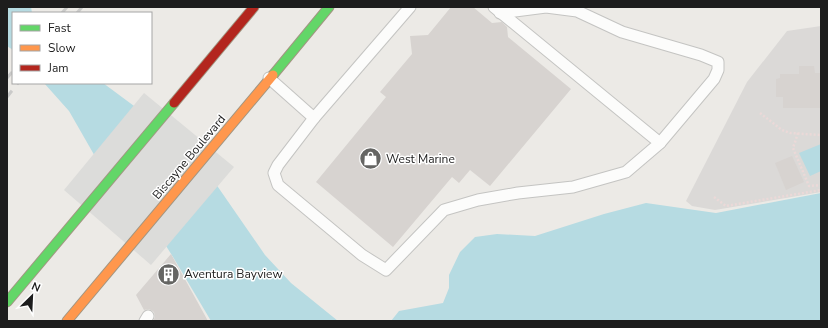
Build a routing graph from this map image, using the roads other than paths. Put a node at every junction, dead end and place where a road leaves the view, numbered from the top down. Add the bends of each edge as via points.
1 (254, 7) edge
2 (329, 7) edge
3 (410, 7) edge
4 (497, 10) edge
5 (269, 78) junction
6 (314, 118) junction
7 (660, 143) junction
8 (7, 302) edge
9 (67, 321) edge

1 - 8 main road
2 - 5 main road, Biscayne Boulevard
3 - 6 lane
4 - 7 lane
4 - 7 lane via 546,7 577,11 622,32 718,62 714,79
5 - 6 lane
5 - 9 main road, Biscayne Boulevard
6 - 7 lane via 278,165 274,173 278,186 362,255 386,270 444,210 478,200 573,187 626,172

